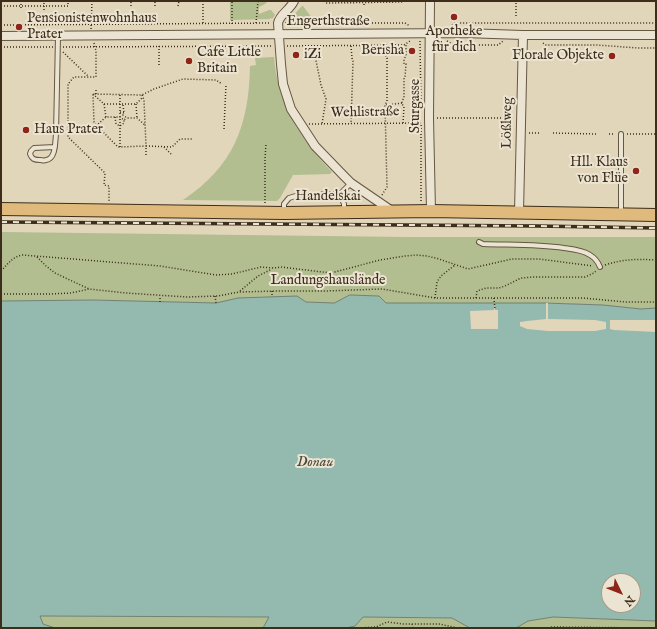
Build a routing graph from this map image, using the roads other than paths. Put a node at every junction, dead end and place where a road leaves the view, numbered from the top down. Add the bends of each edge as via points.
1 (294, 1) edge
2 (430, 1) edge
3 (279, 35) junction
4 (523, 35) junction
5 (656, 35) edge
6 (1, 36) edge
7 (58, 36) junction
8 (430, 37) junction
9 (621, 134) road end
10 (55, 147) junction
11 (351, 183) junction
12 (323, 194) dead end
13 (340, 194) junction
14 (299, 195) dead end
15 (426, 208) junction
16 (1, 209) edge
17 (344, 212) junction
18 (392, 212) junction
19 (519, 212) junction
20 (284, 213) junction
21 (621, 214) junction
22 (656, 215) edge
23 (480, 242) dead end
24 (600, 267) road end

1 - 3 street via 279,19
2 - 8 street, Sturgasse
3 - 7 street, Engerthstraße
3 - 8 street, Engerthstraße
3 - 11 street via 283,84 291,109 315,146
4 - 5 street, Engerthstraße
4 - 8 street, Engerthstraße via 463,33
4 - 19 street, Lößlweg
6 - 7 street, Engerthstraße
7 - 10 lane
8 - 15 street, Sturgasse via 425,120
9 - 21 lane
10 - 10 lane via 53,155 48,160 35,160 30,154 34,148
11 - 13 lane
11 - 18 street
12 - 13 lane
13 - 17 lane
14 - 20 lane via 289,198 284,204
15 - 18 main road, Handelskai
15 - 19 main road, Handelskai
16 - 20 main road, Handelskai
17 - 18 main road, Handelskai
17 - 20 main road, Handelskai
19 - 21 main road, Handelskai
21 - 22 main road, Handelskai
23 - 24 lane via 546,246 585,252 592,256

